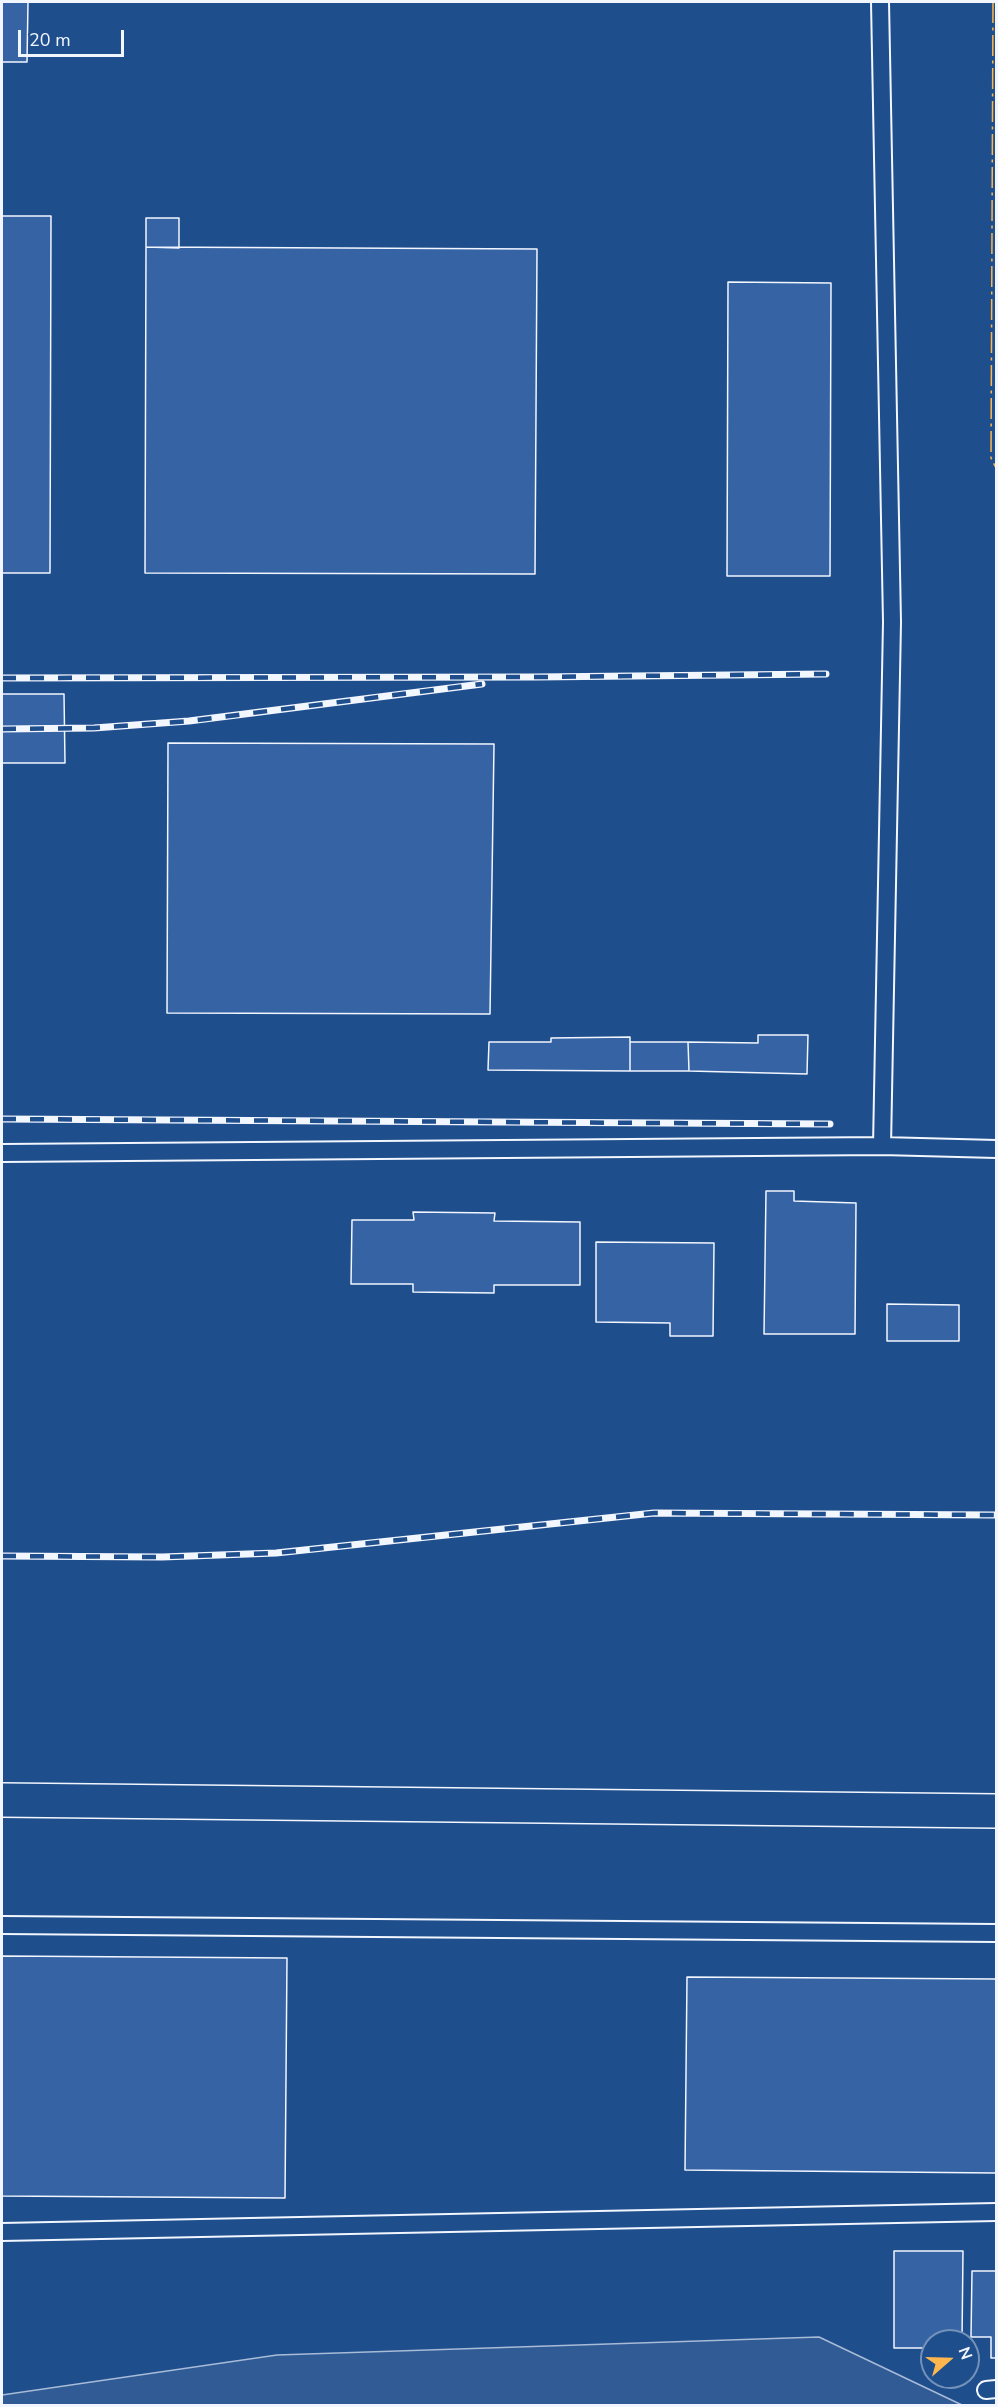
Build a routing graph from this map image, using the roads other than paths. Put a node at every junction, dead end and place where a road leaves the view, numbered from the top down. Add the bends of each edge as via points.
1 (880, 2) edge
2 (882, 1146) junction
3 (996, 1149) edge
4 (2, 1153) edge
5 (2, 1800) edge
6 (996, 1811) edge
7 (2, 1925) edge
8 (996, 1933) edge
9 (996, 2212) edge
10 (2, 2232) edge

1 - 2 lane via 892,622
2 - 3 lane
2 - 4 lane
5 - 6 main road
7 - 8 lane
9 - 10 lane

